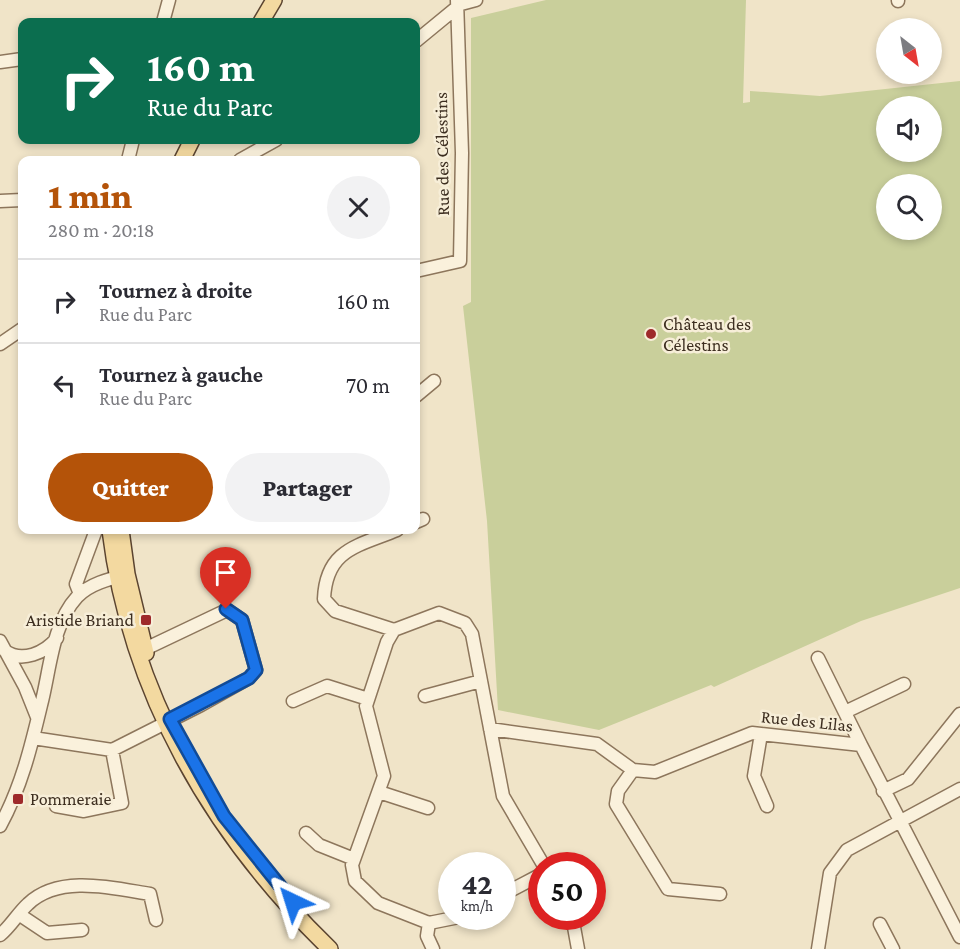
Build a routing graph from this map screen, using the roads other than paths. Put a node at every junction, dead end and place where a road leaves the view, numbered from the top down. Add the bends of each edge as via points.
1 (169, 0) edge
2 (274, 0) edge
3 (280, 0) edge
4 (476, 0) edge
5 (457, 4) edge
6 (164, 18) edge
7 (263, 18) edge
8 (269, 18) edge
9 (420, 37) edge
10 (18, 60) edge
11 (0, 62) edge
12 (269, 144) edge
13 (247, 156) edge
14 (18, 200) edge
15 (0, 201) edge
16 (420, 270) edge
17 (18, 333) edge
18 (0, 344) edge
19 (434, 381) dead end
20 (420, 393) edge
21 (95, 534) edge
22 (111, 534) edge
23 (121, 534) edge
24 (387, 534) edge
25 (122, 576) junction
26 (80, 594) junction
27 (394, 630) junction
28 (58, 637) junction
29 (145, 649) junction
30 (12, 654) edge
31 (818, 658) dead end
32 (47, 676) junction
33 (481, 681) junction
34 (904, 684) dead end
35 (25, 687) junction
36 (425, 696) dead end
37 (368, 699) junction
38 (292, 701) dead end
39 (845, 712) junction
40 (960, 714) edge
41 (37, 717) junction
42 (167, 721) junction
43 (490, 729) junction
44 (761, 734) junction
45 (33, 738) junction
46 (861, 745) junction
47 (112, 750) junction
48 (633, 770) junction
49 (960, 789) edge
50 (883, 791) junction
51 (379, 792) junction
52 (56, 806) dead end
53 (767, 806) dead end
54 (428, 808) dead end
55 (900, 820) junction
56 (0, 826) edge
57 (306, 833) dead end
58 (536, 852) edge
59 (354, 859) junction
60 (720, 894) dead end
61 (20, 915) junction
62 (156, 920) dead end
63 (438, 921) edge
64 (429, 923) junction
65 (880, 924) dead end
66 (82, 930) dead end
67 (575, 930) edge
68 (0, 935) edge
69 (960, 937) edge
70 (330, 949) edge
71 (337, 949) edge
72 (433, 949) edge
73 (578, 949) edge
74 (818, 949) edge
75 (893, 949) edge

1 - 6 street
2 - 7 main road
3 - 8 main road
4 - 5 street
5 - 9 street
5 - 16 street, Rue des Célestins via 462,153 460,261
10 - 11 street
12 - 13 street
14 - 15 street
17 - 18 street
19 - 20 street
21 - 26 street via 76,584
22 - 25 main road
23 - 25 main road
24 - 27 street via 349,549 335,560 324,599 335,611
25 - 26 street
25 - 29 main road
25 - 42 main road via 128,629
26 - 28 street via 66,612
27 - 33 street via 439,614 465,623 472,634
27 - 37 street
28 - 30 street via 46,649
28 - 32 street
29 - 42 main road
29 - 42 street via 226,609 242,620 256,670 249,678
30 - 32 street via 42,661
30 - 35 street
31 - 39 street
32 - 35 street via 35,691
32 - 41 street
33 - 36 street
33 - 43 street
34 - 39 street
35 - 41 street
37 - 38 street via 327,686
37 - 51 street via 366,706 384,776
39 - 46 street
40 - 50 street via 908,779
41 - 45 street
42 - 47 street
42 - 70 main road via 197,781 238,845
42 - 71 main road via 238,835
43 - 48 street via 597,744
43 - 58 street via 503,796
44 - 46 street, Rue des Lilas
44 - 48 street, Rue des Lilas via 752,733 656,772
44 - 53 street via 754,776
45 - 47 street
45 - 56 street via 15,797
46 - 50 street, Rue des Lilas
47 - 52 street via 122,803 84,811
48 - 60 street via 618,791 616,804 668,889
49 - 55 street
50 - 55 street, Rue des Lilas
51 - 54 street
51 - 59 street
55 - 69 street, Rue des Lilas
55 - 74 street via 851,846 833,867
57 - 59 street via 320,845
59 - 64 street via 355,880 378,903
61 - 62 street via 38,897 89,885 150,894
61 - 66 street via 47,933
61 - 68 street
63 - 64 street
64 - 72 street via 426,936
65 - 75 street
67 - 73 street

